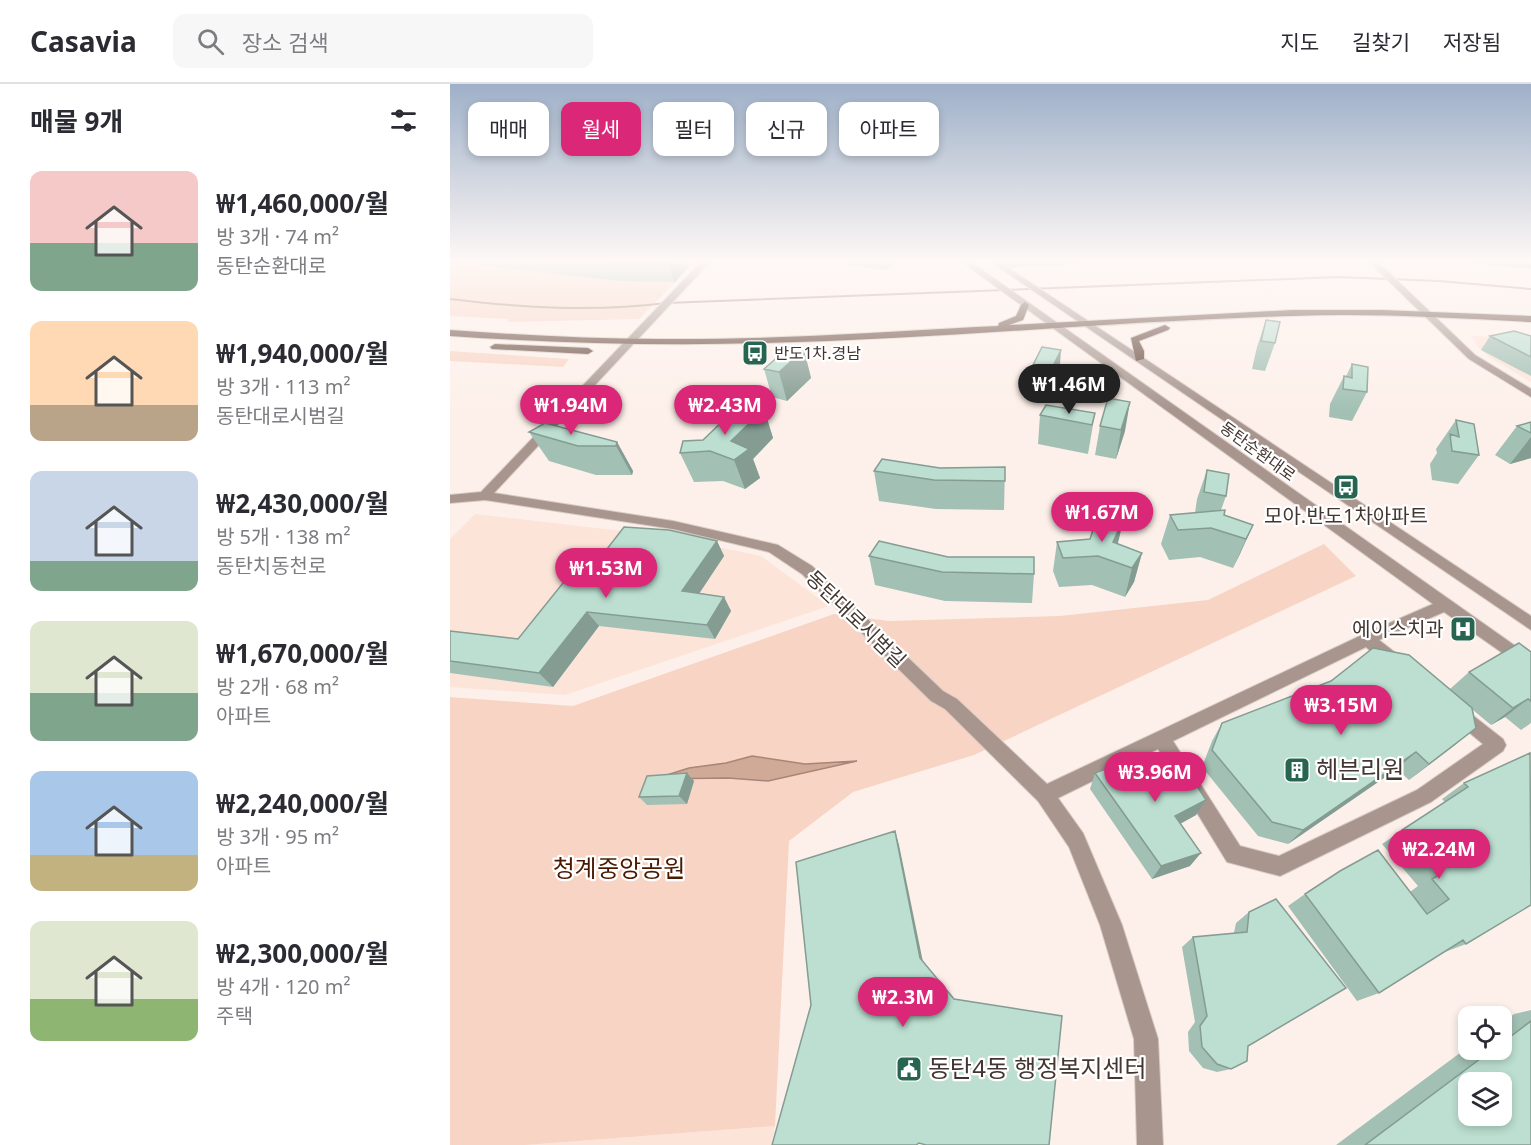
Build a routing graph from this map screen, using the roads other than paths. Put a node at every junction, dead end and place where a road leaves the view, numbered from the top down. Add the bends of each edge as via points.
1 (658, 312) edge
2 (1022, 312) edge
3 (1034, 312) edge
4 (1067, 312) edge
5 (1424, 312) edge
6 (1426, 314) junction
7 (1531, 319) edge
8 (1435, 322) junction
9 (1088, 325) junction
10 (1054, 326) junction
11 (1531, 326) edge
12 (1165, 328) junction
13 (995, 330) junction
14 (1101, 332) junction
15 (450, 333) edge
16 (1066, 334) junction
17 (628, 342) junction
18 (450, 343) edge
19 (472, 345) dead end
20 (483, 346) dead end
21 (619, 352) junction
22 (1139, 359) junction
23 (1103, 361) junction
24 (1150, 368) junction
25 (1531, 394) edge
26 (485, 496) junction
27 (450, 499) edge
28 (1446, 605) junction
29 (1531, 624) edge
30 (1367, 639) junction
31 (1531, 666) edge
32 (1413, 677) edge
33 (1450, 707) edge
34 (1162, 739) junction
35 (1045, 795) junction
36 (1150, 1145) edge

1 - 17 street
2 - 13 main road via 1020,318
3 - 10 street, 동탄순환대로
4 - 9 street, 동탄순환대로
5 - 6 street
6 - 7 main road
6 - 8 street
6 - 9 main road via 1293,313
8 - 11 main road
8 - 12 main road via 1302,321
8 - 25 street via 1472,357
9 - 10 main road
9 - 14 street, 동탄순환대로
10 - 13 main road
10 - 16 street, 동탄순환대로
12 - 14 main road
12 - 22 main road via 1134,340
13 - 17 main road
14 - 16 main road
14 - 22 street, 동탄순환대로
15 - 17 main road
16 - 21 main road
16 - 23 street, 동탄순환대로
17 - 21 street
18 - 19 main road
20 - 21 main road
21 - 26 street
22 - 24 street, 동탄순환대로
23 - 24 street via 1100,353 1109,350
23 - 28 street, 동탄순환대로
24 - 29 street, 동탄순환대로
26 - 27 street, 동탄대로시범길
26 - 35 street, 동탄대로시범길 via 673,525 773,548 807,570 836,596 869,632
28 - 30 street
28 - 31 street, 동탄순환대로
30 - 32 street
30 - 34 street
33 - 34 street via 1497,745 1424,796 1280,866 1234,855
34 - 35 street
35 - 36 street, 동탄대로시범길 via 1076,840 1111,925 1146,1039

